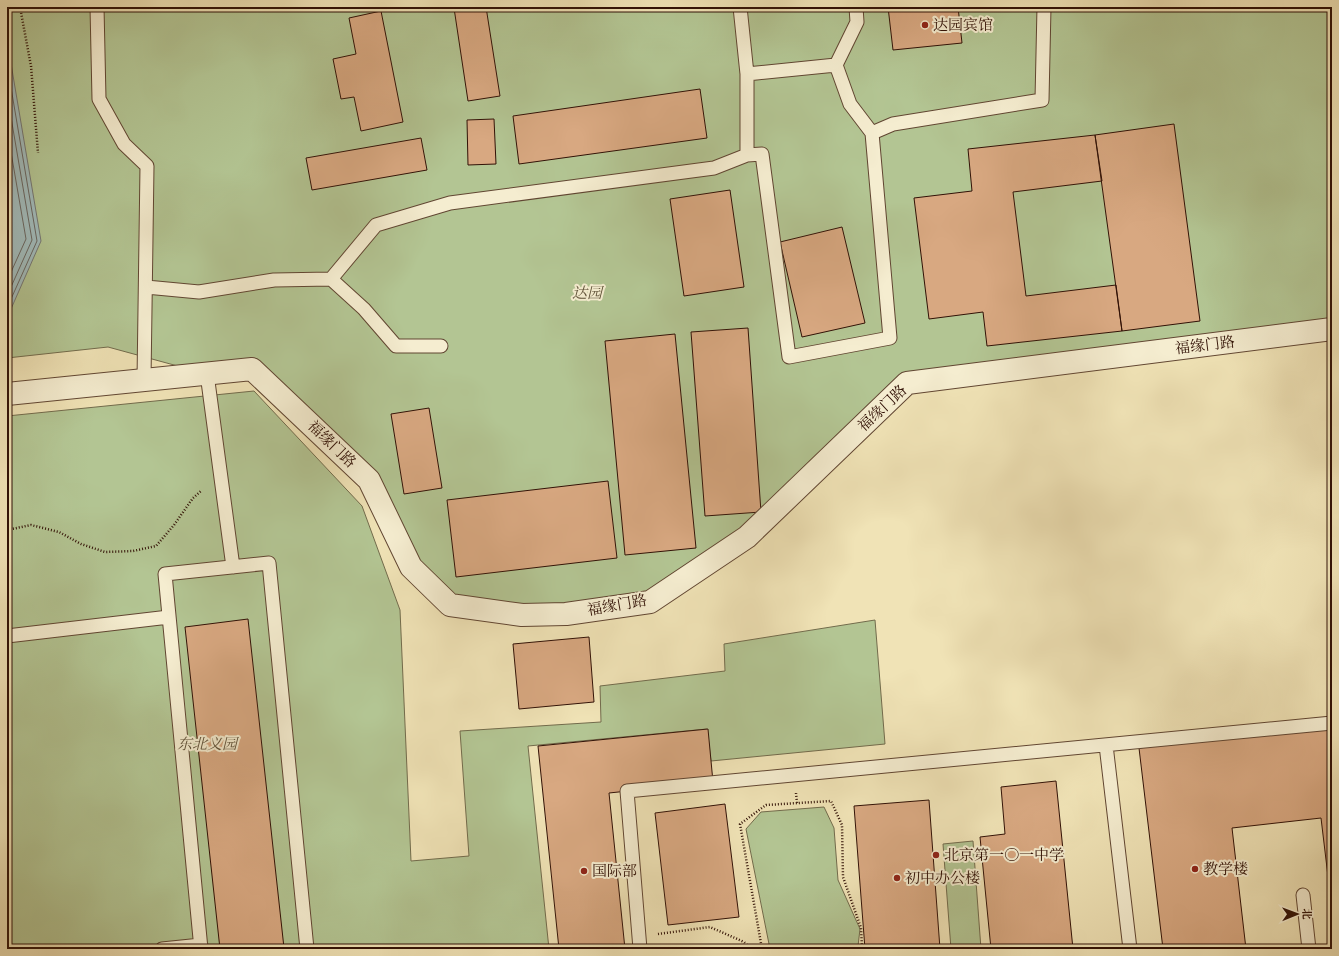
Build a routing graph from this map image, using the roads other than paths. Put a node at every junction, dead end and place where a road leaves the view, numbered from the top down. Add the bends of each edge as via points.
1 (97, 7) edge
2 (740, 7) edge
3 (856, 7) edge
4 (1044, 7) edge
5 (836, 65) junction
6 (747, 74) junction
7 (872, 133) junction
8 (747, 155) junction
9 (331, 279) junction
10 (146, 287) junction
11 (1332, 330) edge
12 (441, 346) dead end
13 (207, 374) junction
14 (144, 380) junction
15 (7, 394) edge
16 (233, 567) junction
17 (169, 617) junction
18 (7, 636) edge
19 (1332, 723) edge
20 (1106, 745) junction
21 (1303, 895) dead end
22 (640, 943) edge
23 (201, 947) edge
24 (162, 949) edge
25 (307, 949) edge
26 (1130, 949) edge
27 (1309, 949) edge

1 - 10 lane via 99,99 124,144 147,166
2 - 6 lane
3 - 5 lane via 857,22
4 - 7 lane via 1042,100 892,124
5 - 6 lane
5 - 7 lane via 850,104
6 - 8 lane
7 - 8 lane via 890,338 789,357 762,154
8 - 9 lane via 714,168 450,203 376,225
9 - 10 lane via 274,280 199,292
9 - 12 lane via 364,309 396,346
10 - 14 lane
11 - 13 street, 福缘门路 via 907,383 746,537 650,602 566,614 522,615 450,605 411,567 369,480 347,459 252,369
13 - 14 street, 福缘门路
13 - 16 lane
14 - 15 street, 福缘门路
16 - 17 lane via 165,574
16 - 25 lane via 269,563
17 - 18 lane
17 - 23 lane
19 - 20 lane
20 - 22 lane via 627,791
20 - 26 lane
21 - 27 lane
23 - 24 lane

